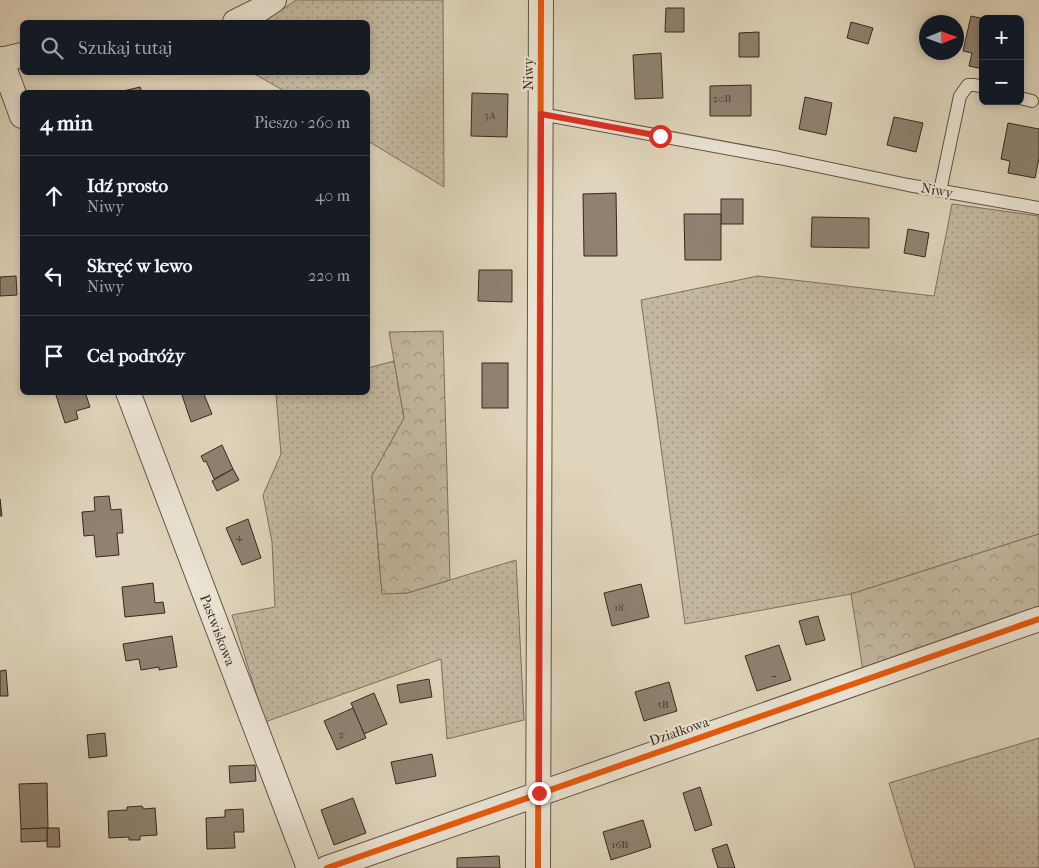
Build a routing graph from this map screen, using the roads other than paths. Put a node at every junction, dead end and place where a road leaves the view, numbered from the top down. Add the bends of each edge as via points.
1 (274, 0) edge
2 (541, 0) edge
3 (239, 20) edge
4 (8, 58) edge
5 (979, 86) edge
6 (20, 108) edge
7 (541, 114) junction
8 (940, 191) junction
9 (1039, 208) edge
10 (129, 395) edge
11 (1039, 619) edge
12 (539, 793) junction
13 (309, 868) edge
14 (327, 868) edge
15 (538, 868) edge

1 - 3 street
2 - 7 street, Niwy
4 - 6 street
5 - 8 lane via 968,85 960,96
7 - 8 lane, Niwy
7 - 12 street, Niwy
8 - 9 lane, Niwy
10 - 13 street, Pastwiskowa
11 - 12 street, Działkowa
12 - 14 street, Działkowa
12 - 15 street, Niwy

